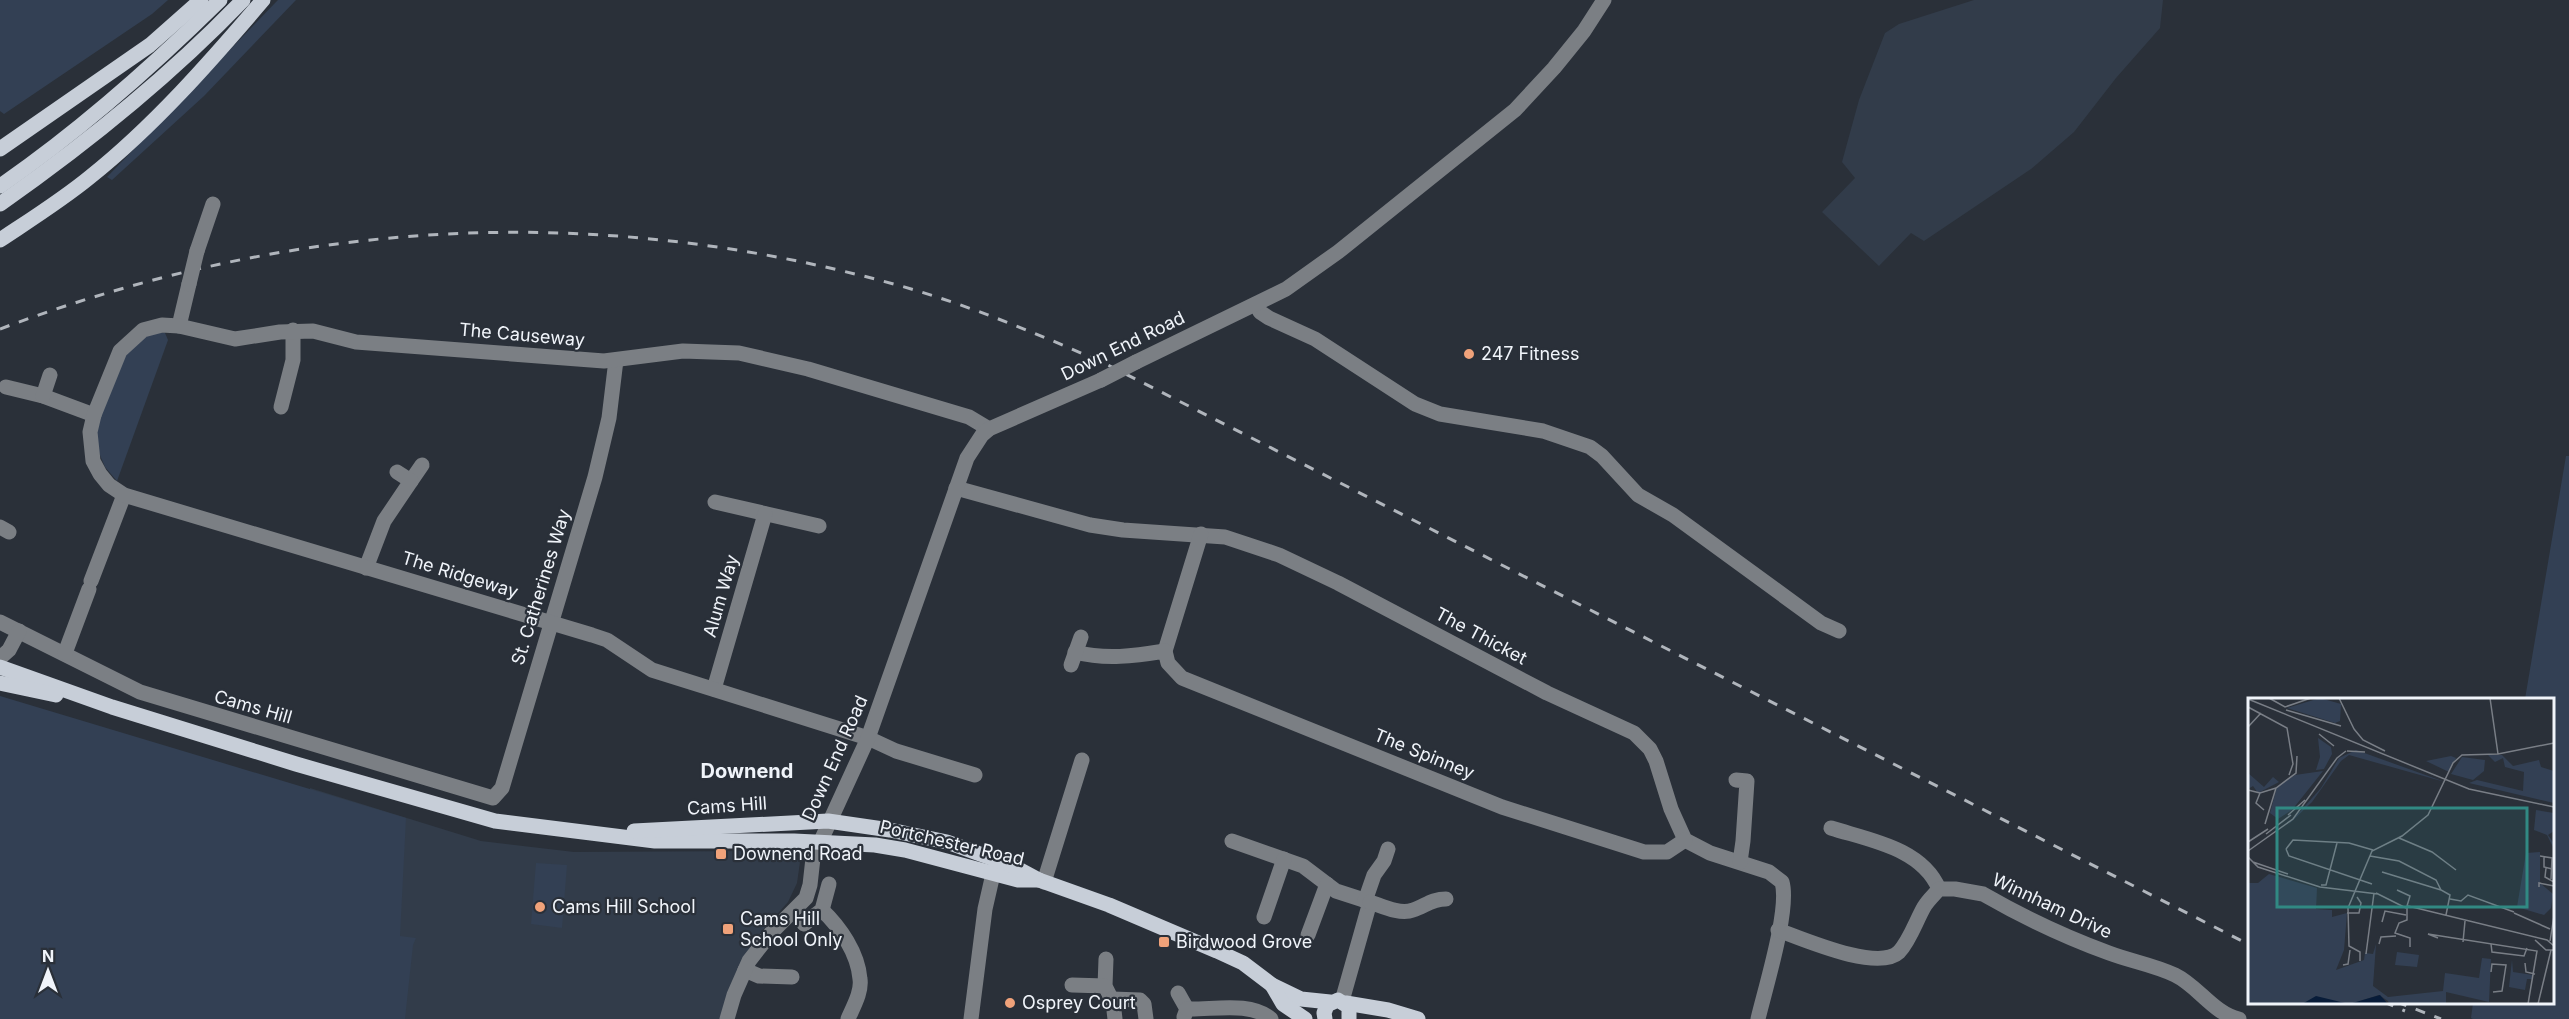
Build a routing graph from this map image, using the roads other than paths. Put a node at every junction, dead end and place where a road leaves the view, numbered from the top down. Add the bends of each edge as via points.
1 (201, 0) edge
2 (220, 0) edge
3 (243, 0) edge
4 (263, 0) edge
5 (1604, 0) edge
6 (0, 149) edge
7 (0, 186) edge
8 (0, 204) edge
9 (213, 204) dead end
10 (0, 240) edge
11 (1256, 304) junction
12 (179, 326) junction
13 (293, 330) junction
14 (616, 360) junction
15 (50, 375) dead end
16 (6, 387) dead end
17 (43, 396) junction
18 (281, 407) dead end
19 (94, 415) junction
20 (989, 429) junction
21 (423, 465) dead end
22 (397, 472) dead end
23 (411, 480) junction
24 (956, 488) junction
25 (124, 495) junction
26 (715, 502) dead end
27 (765, 514) junction
28 (819, 526) dead end
29 (1201, 534) junction
30 (366, 568) junction
31 (0, 622) edge
32 (550, 622) junction
33 (19, 631) junction
34 (1839, 631) dead end
35 (1076, 651) dead end
36 (1165, 651) junction
37 (64, 653) junction
38 (0, 658) edge
39 (0, 667) edge
40 (0, 683) edge
41 (714, 689) junction
42 (112, 707) junction
43 (868, 738) junction
44 (1082, 760) dead end
45 (975, 775) dead end
46 (1744, 776) dead end
47 (501, 788) joint
48 (828, 821) junction
49 (1832, 828) dead end
50 (592, 834) junction
51 (1685, 840) junction
52 (1232, 841) dead end
53 (820, 842) junction
54 (1388, 849) dead end
55 (1284, 859) junction
56 (1740, 862) junction
57 (993, 874) junction
58 (1042, 881) junction
59 (828, 884) dead end
60 (1327, 884) junction
61 (1939, 889) junction
62 (1446, 899) dead end
63 (1368, 902) junction
64 (822, 910) junction
65 (1264, 917) dead end
66 (804, 924) dead end
67 (1778, 930) junction
68 (1308, 935) dead end
69 (1106, 959) dead end
70 (745, 970) junction
71 (792, 977) dead end
72 (1072, 985) dead end
73 (1272, 985) junction
74 (1109, 993) junction
75 (1178, 993) dead end
76 (1340, 1002) junction
77 (1185, 1014) edge
78 (1224, 1014) edge
79 (2217, 1014) edge
80 (727, 1019) edge
81 (848, 1019) edge
82 (971, 1019) edge
83 (1115, 1019) edge
84 (1146, 1019) edge
85 (1271, 1019) edge
86 (1305, 1019) edge
87 (1325, 1019) edge
88 (1349, 1019) edge
89 (1418, 1019) edge
90 (1758, 1019) edge
91 (2239, 1019) edge

1 - 6 main road via 150,45
2 - 7 main road via 103,109
3 - 8 main road via 111,122
4 - 10 main road via 126,146 90,177
5 - 11 street, Down End Road via 1561,60 1515,110 1330,258 1286,289
9 - 12 street, bridge
11 - 20 street, Down End Road, bridge via 1101,380
11 - 34 street via 1269,318 1315,339 1415,404 1440,414 1543,430 1590,447 1638,495 1673,515 1821,623
12 - 13 street, The Causeway via 235,339
12 - 19 street, The Causeway via 143,330 120,351
13 - 14 street, The Causeway via 356,342
13 - 18 street via 293,360
14 - 20 street, The Causeway via 684,351 739,353 808,369 969,417
14 - 32 street, St. Catherines Way via 600,458
15 - 17 street
16 - 17 street
17 - 19 street
19 - 25 street, The Ridgeway via 90,432 93,461 105,480
20 - 24 street, Down End Road via 974,445
21 - 23 street
22 - 23 street
23 - 30 street via 384,521
24 - 29 street, The Thicket via 1090,525
24 - 43 street, Down End Road
25 - 30 street, The Ridgeway
25 - 37 street
26 - 27 street
27 - 28 street
27 - 41 street, Alum Way
29 - 36 street
29 - 51 street, The Thicket via 1225,537 1280,555 1547,693 1634,733 1650,748
30 - 32 street, The Ridgeway
31 - 33 street, Cams Hill
32 - 41 street, The Ridgeway via 607,640 652,670
32 - 47 street, St. Catherines Way
33 - 37 street, Cams Hill
33 - 38 street
35 - 36 street via 1097,658
36 - 51 street, The Spinney via 1168,663 1182,678 1502,807 1644,852 1667,852
37 - 47 street, Cams Hill via 140,692 194,710 487,798 496,796
39 - 42 main road, Cams Hill
40 - 42 main road, Cams Hill
41 - 43 street, The Ridgeway
42 - 50 main road, Cams Hill via 446,809 495,821
43 - 45 street, The Ridgeway via 896,751
43 - 48 street, Down End Road
44 - 58 street
46 - 56 street
48 - 50 main road, Cams Hill
48 - 53 street, Down End Road
48 - 58 main road, Portchester Road via 947,842 1014,866
49 - 61 street via 1904,852 1927,868
50 - 53 main road, Cams Hill via 655,841
51 - 56 street
52 - 55 street
53 - 57 main road, Portchester Road via 887,846
53 - 70 street, Down End Road via 806,898 758,948
54 - 63 street via 1374,875
55 - 60 street via 1303,866
55 - 65 street
56 - 67 street via 1769,872 1782,882 1784,898
57 - 58 main road, Portchester Road
57 - 82 street via 984,909
58 - 73 main road, Portchester Road via 1224,954
59 - 64 street
60 - 63 street
60 - 68 street
61 - 67 street via 1898,953 1889,957 1857,956
61 - 79 street, Winnham Drive via 1983,894 2060,934 2203,984
62 - 63 street via 1429,901 1410,912
63 - 76 street
64 - 66 street
64 - 81 street via 854,940 861,980
67 - 90 street
69 - 74 street
70 - 71 street via 759,976
70 - 80 street, Down End Road
72 - 74 street
73 - 76 main road, Portchester Road via 1301,999
73 - 86 main road, Portchester Road via 1283,1004
74 - 83 street
74 - 84 street via 1140,1000
75 - 77 street
76 - 87 main road via 1325,1009
76 - 88 main road via 1350,1011
76 - 89 main road, Portchester Road
77 - 78 street
78 - 85 street via 1254,1010
79 - 91 street, Winnham Drive

